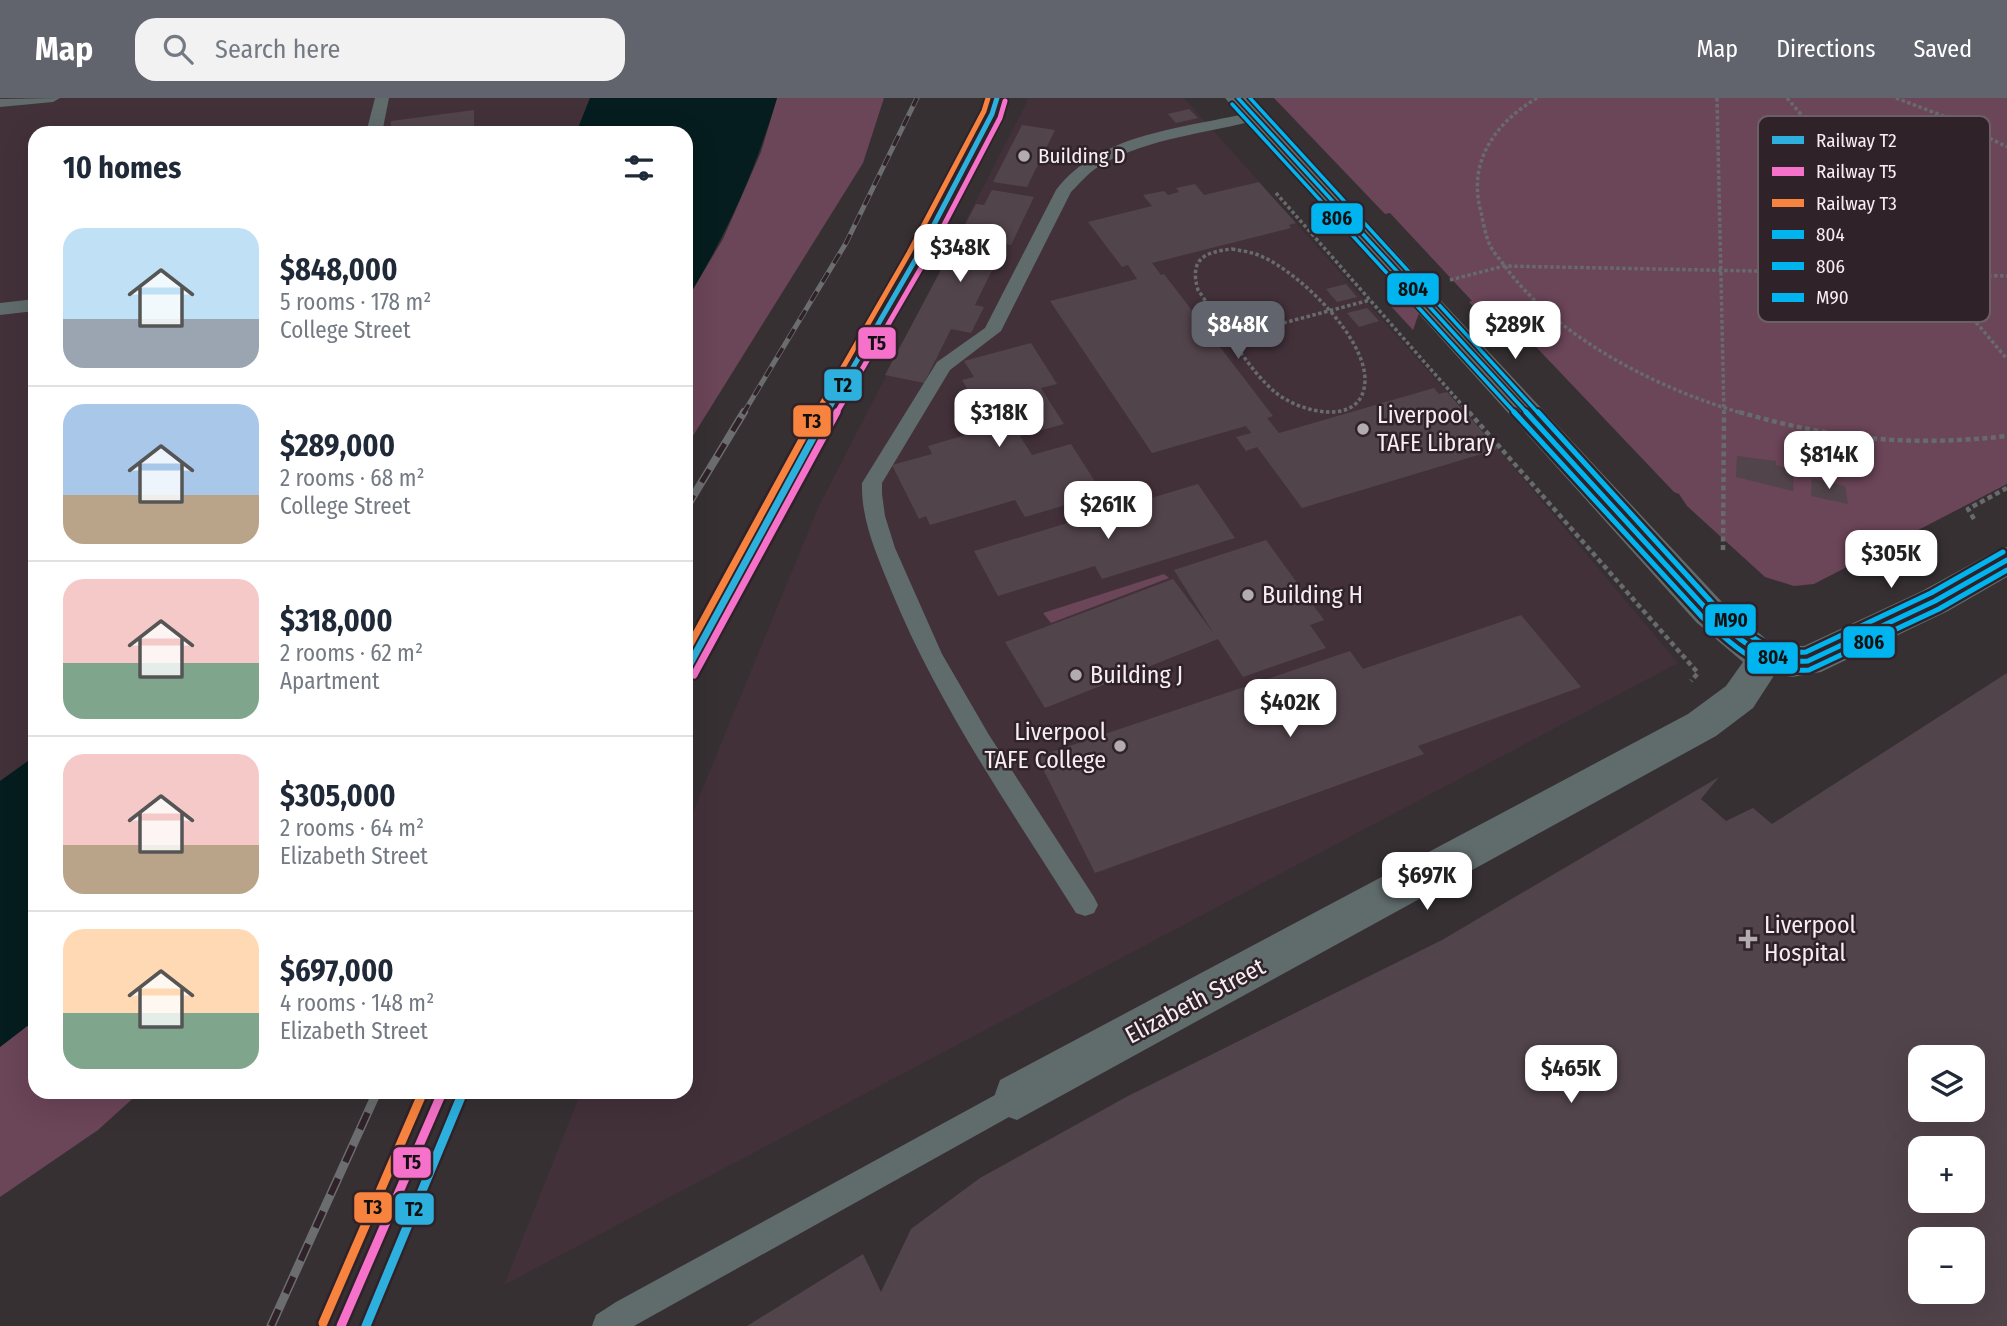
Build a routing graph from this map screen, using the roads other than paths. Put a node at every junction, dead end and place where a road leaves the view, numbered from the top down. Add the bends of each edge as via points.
1 (53, 98) edge
2 (382, 98) edge
3 (37, 99) edge
4 (1, 104) edge
5 (1245, 108) edge
6 (376, 126) edge
7 (28, 306) edge
8 (0, 309) edge
9 (2007, 560) edge
10 (1777, 660) junction
11 (1085, 905) dead end
12 (1017, 1097) joint
13 (607, 1326) edge

1 - 3 lane
2 - 6 lane
3 - 4 lane
5 - 10 street via 1709,612 1744,646
5 - 11 lane via 1129,147 1078,175 1064,190 992,331 943,366 872,483 878,531 941,675
7 - 8 lane
9 - 10 street via 1935,601 1808,661
10 - 12 street, Elizabeth Street via 1730,706 1702,725
12 - 13 lane, Elizabeth Street

